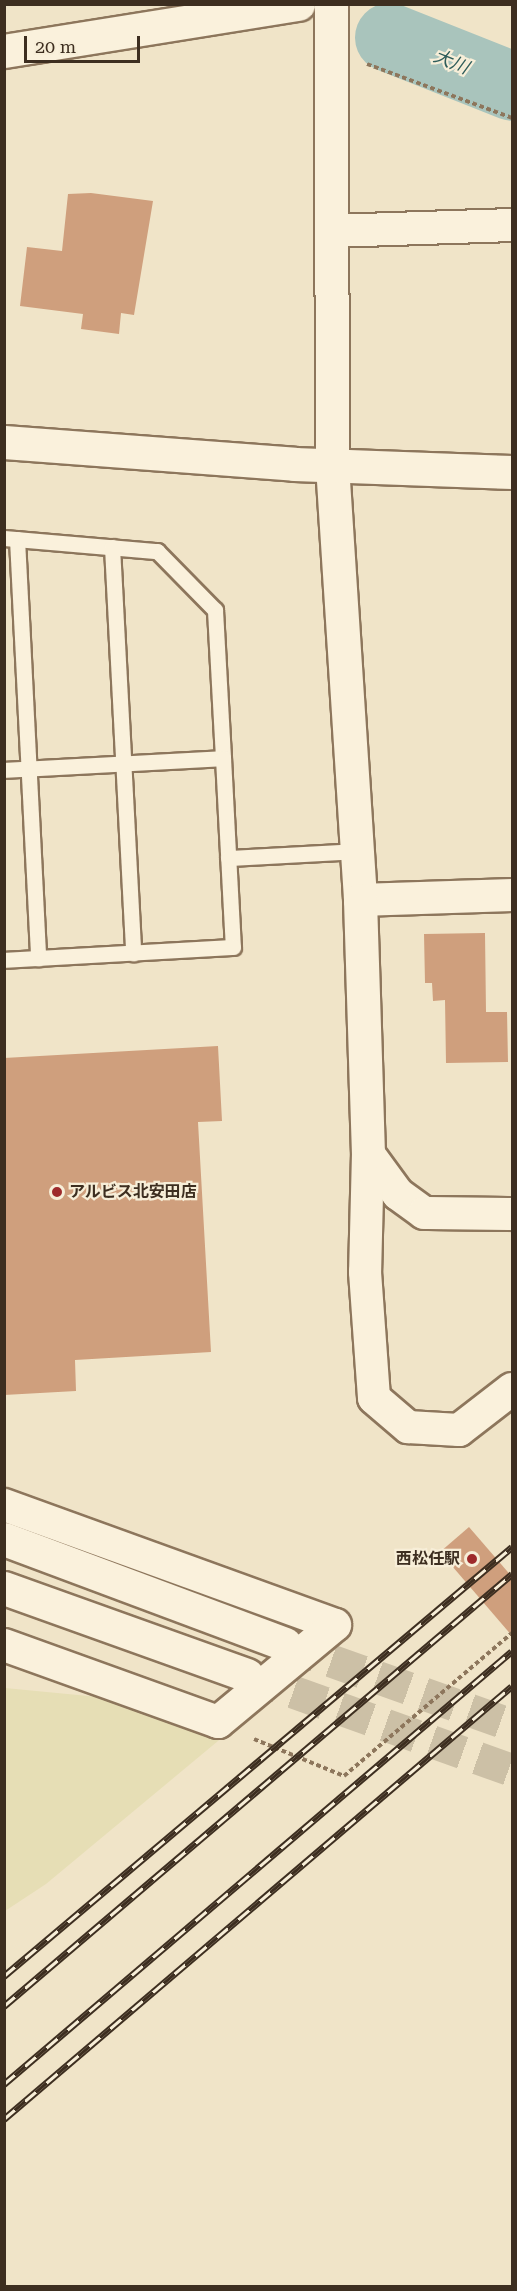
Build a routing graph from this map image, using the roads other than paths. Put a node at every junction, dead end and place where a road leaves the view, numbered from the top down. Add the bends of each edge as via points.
1 (298, 4) edge
2 (331, 4) edge
3 (4, 51) edge
4 (513, 225) edge
5 (332, 231) junction
6 (4, 442) edge
7 (332, 465) junction
8 (513, 472) edge
9 (11, 538) edge
10 (112, 547) junction
11 (223, 758) junction
12 (126, 763) junction
13 (25, 769) junction
14 (4, 770) edge
15 (356, 851) junction
16 (228, 858) junction
17 (513, 895) edge
18 (360, 900) junction
19 (133, 953) junction
20 (38, 958) junction
21 (4, 960) edge
22 (368, 1153) junction
23 (513, 1214) edge
24 (513, 1389) edge
25 (4, 1505) edge
26 (4, 1539) edge
27 (4, 1588) edge
28 (285, 1644) tunnel mouth
29 (4, 1645) edge
30 (247, 1675) tunnel mouth

1 - 3 street
2 - 5 street
4 - 5 street
5 - 7 street
6 - 7 street
7 - 8 street
7 - 15 street
9 - 10 lane
9 - 13 lane
10 - 11 lane via 157,551 215,610
10 - 12 lane
11 - 12 lane
11 - 16 lane
12 - 13 lane
12 - 19 lane
13 - 14 lane
13 - 20 lane
15 - 16 lane
15 - 18 street
16 - 19 lane via 233,947
17 - 18 street
18 - 22 street
19 - 20 lane
20 - 21 lane
22 - 23 street via 398,1194 424,1213
22 - 24 street via 365,1272 374,1398 408,1427 459,1430
25 - 29 street via 335,1625 218,1722
26 - 28 street
27 - 30 street

